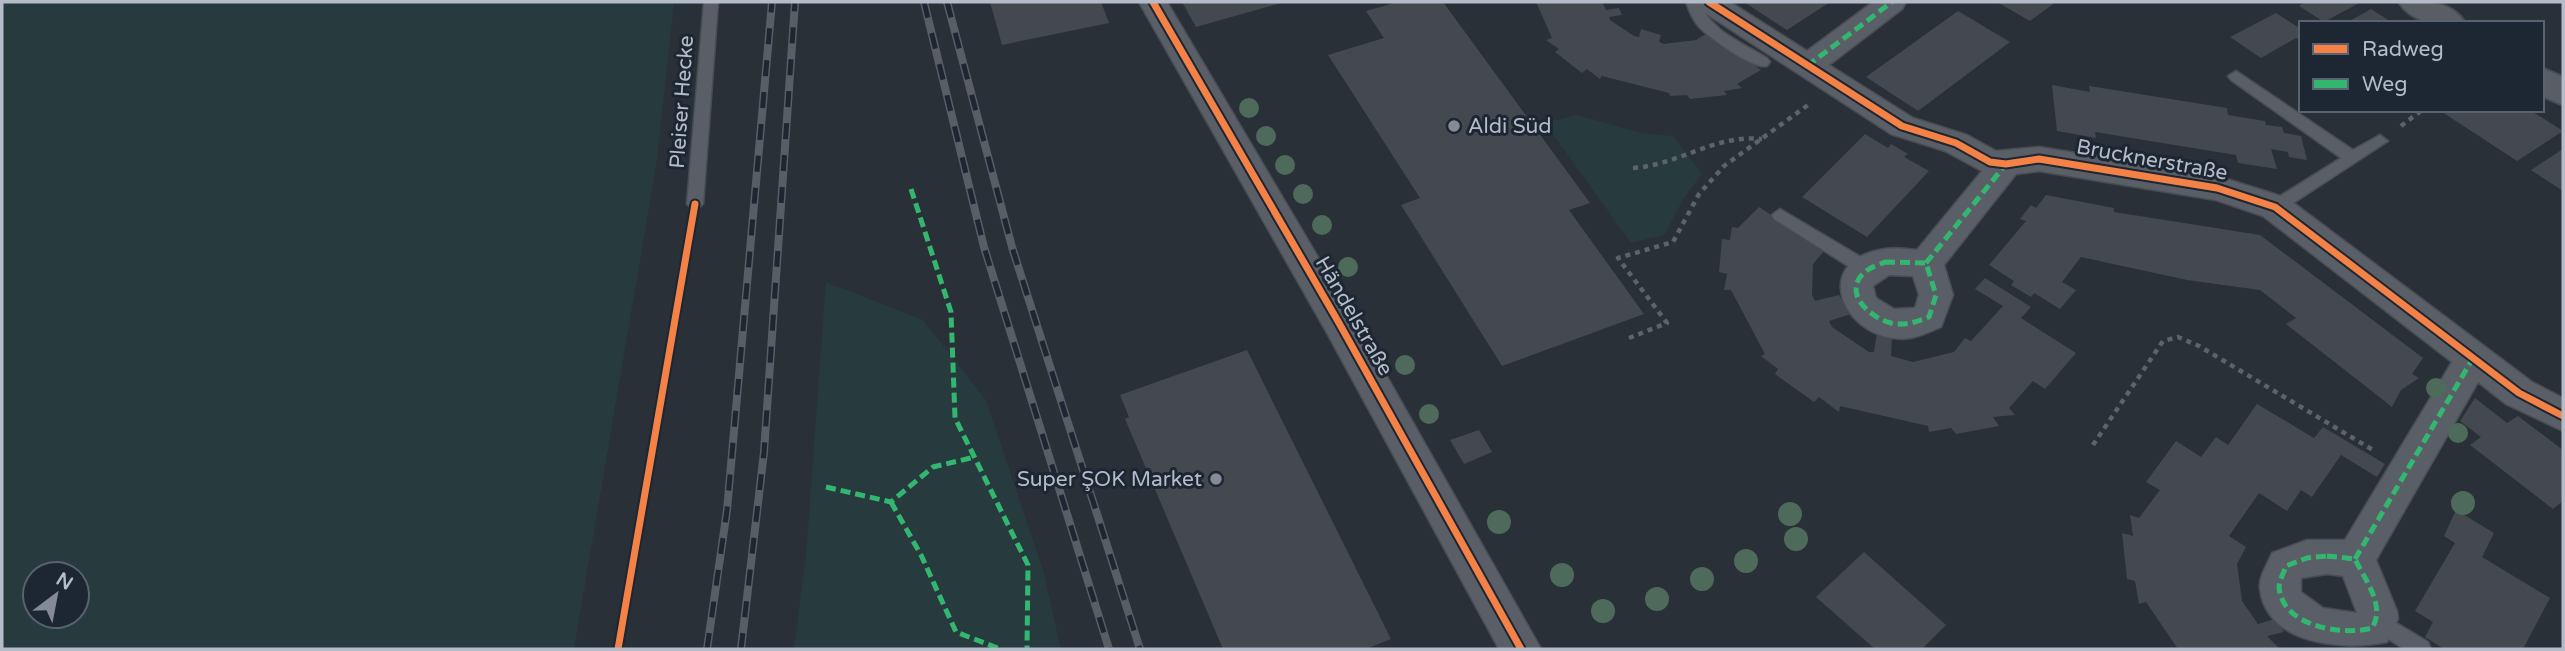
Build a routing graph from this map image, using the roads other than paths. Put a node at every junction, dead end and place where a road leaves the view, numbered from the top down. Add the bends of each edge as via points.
1 (711, 2) edge
2 (1153, 2) edge
3 (1693, 2) edge
4 (1709, 2) edge
5 (1892, 2) edge
6 (2415, 2) edge
7 (2446, 21) edge
8 (1762, 62) dead end
9 (1821, 76) junction
10 (2236, 76) dead end
11 (2544, 81) edge
12 (2563, 93) edge
13 (2381, 141) dead end
14 (2353, 158) junction
15 (2006, 164) junction
16 (695, 204) dead end
17 (2275, 206) junction
18 (1780, 215) dead end
19 (1926, 263) junction
20 (1865, 268) junction
21 (2473, 358) junction
22 (2563, 416) edge
23 (2355, 559) junction
24 (2378, 621) junction
25 (1521, 649) edge
26 (2421, 649) edge

1 - 16 lane, Pleiser Hecke
2 - 25 street, Händelstraße
3 - 8 lane via 1696,15 1705,24
4 - 9 street, Brucknerstraße
5 - 9 street
6 - 7 main road
9 - 15 street, Brucknerstraße via 1902,127
10 - 14 lane
11 - 12 main road
13 - 14 lane
14 - 17 lane
15 - 17 street, Brucknerstraße via 2039,159 2217,188
15 - 19 street
17 - 21 street, Brucknerstraße
18 - 20 lane
19 - 20 street via 1885,262
19 - 20 street via 1935,307 1919,324 1904,326 1888,323 1862,306 1855,282
21 - 22 street, Brucknerstraße via 2519,393
21 - 23 street
23 - 24 street via 2375,602
23 - 24 street via 2307,558 2286,566 2278,584 2282,600 2300,623 2327,640 2363,641
24 - 26 lane

